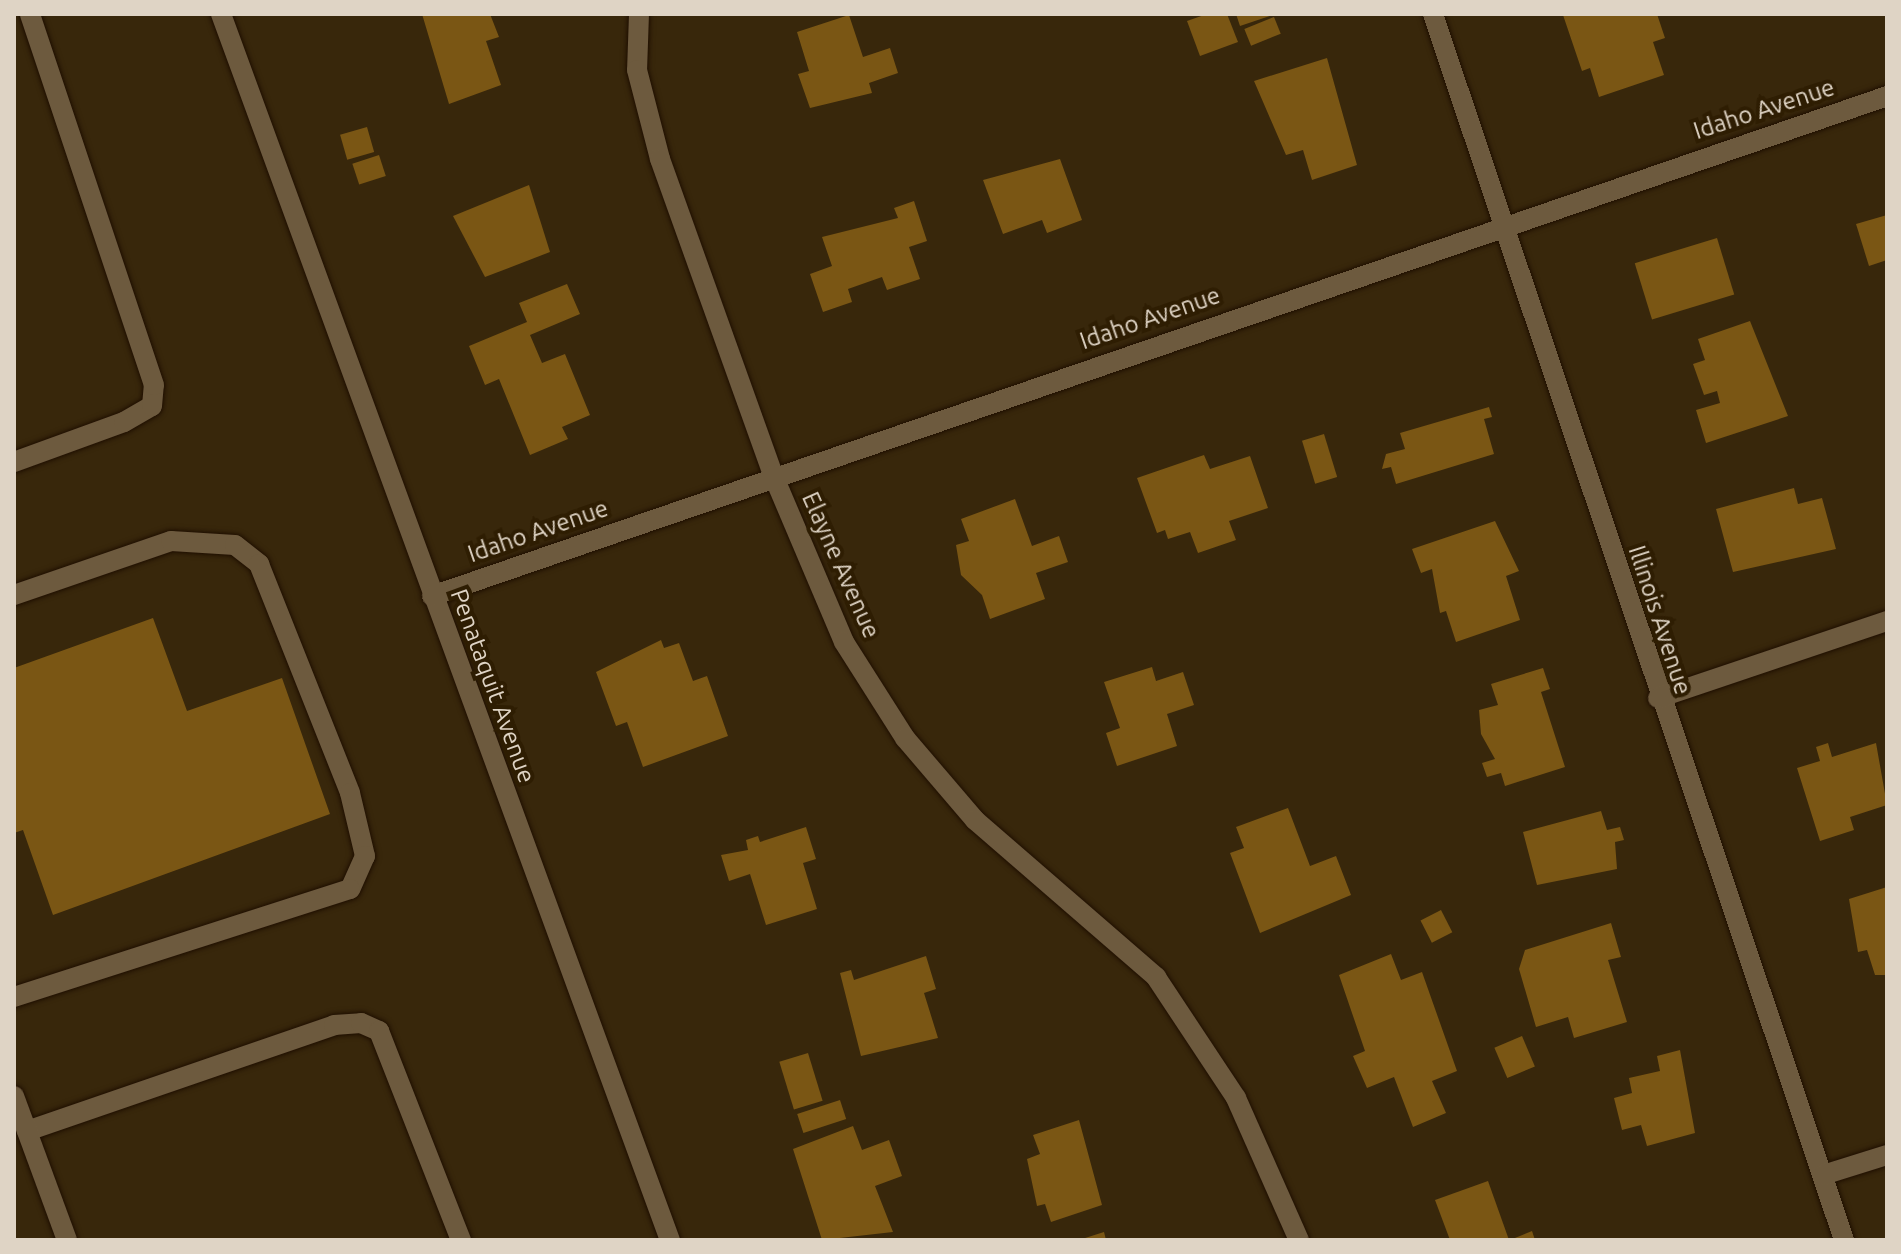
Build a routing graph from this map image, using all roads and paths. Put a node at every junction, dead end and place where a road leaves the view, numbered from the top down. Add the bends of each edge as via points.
1 (30, 14) edge
2 (221, 14) edge
3 (639, 14) edge
4 (1433, 14) edge
5 (1887, 96) edge
6 (1501, 223) junction
7 (14, 462) edge
8 (774, 477) junction
9 (14, 595) edge
10 (432, 596) junction
11 (1887, 621) edge
12 (1658, 698) junction
13 (14, 997) edge
14 (14, 1096) edge
15 (27, 1131) junction
16 (1887, 1155) edge
17 (1823, 1175) junction
18 (67, 1240) edge
19 (461, 1240) edge
20 (670, 1240) edge
21 (1299, 1240) edge
22 (1844, 1240) edge

1 - 7 street via 154,385 152,406 124,422
2 - 10 street, Penataquit Avenue
3 - 8 street, Elayne Avenue via 637,70 660,159
4 - 6 street, Illinois Avenue
5 - 6 street, Idaho Avenue
6 - 8 street, Idaho Avenue
6 - 12 street, Illinois Avenue
8 - 10 street, Idaho Avenue
8 - 21 street, Elayne Avenue via 844,642 905,738 975,820 1156,977 1236,1098
9 - 13 street via 171,541 235,545 259,564 350,793 365,856 350,889
10 - 20 street, Penataquit Avenue
11 - 12 street
12 - 17 street, Illinois Avenue
14 - 15 street
15 - 18 street
15 - 19 street via 334,1025 361,1023 379,1031
16 - 17 street
17 - 22 street, Illinois Avenue

